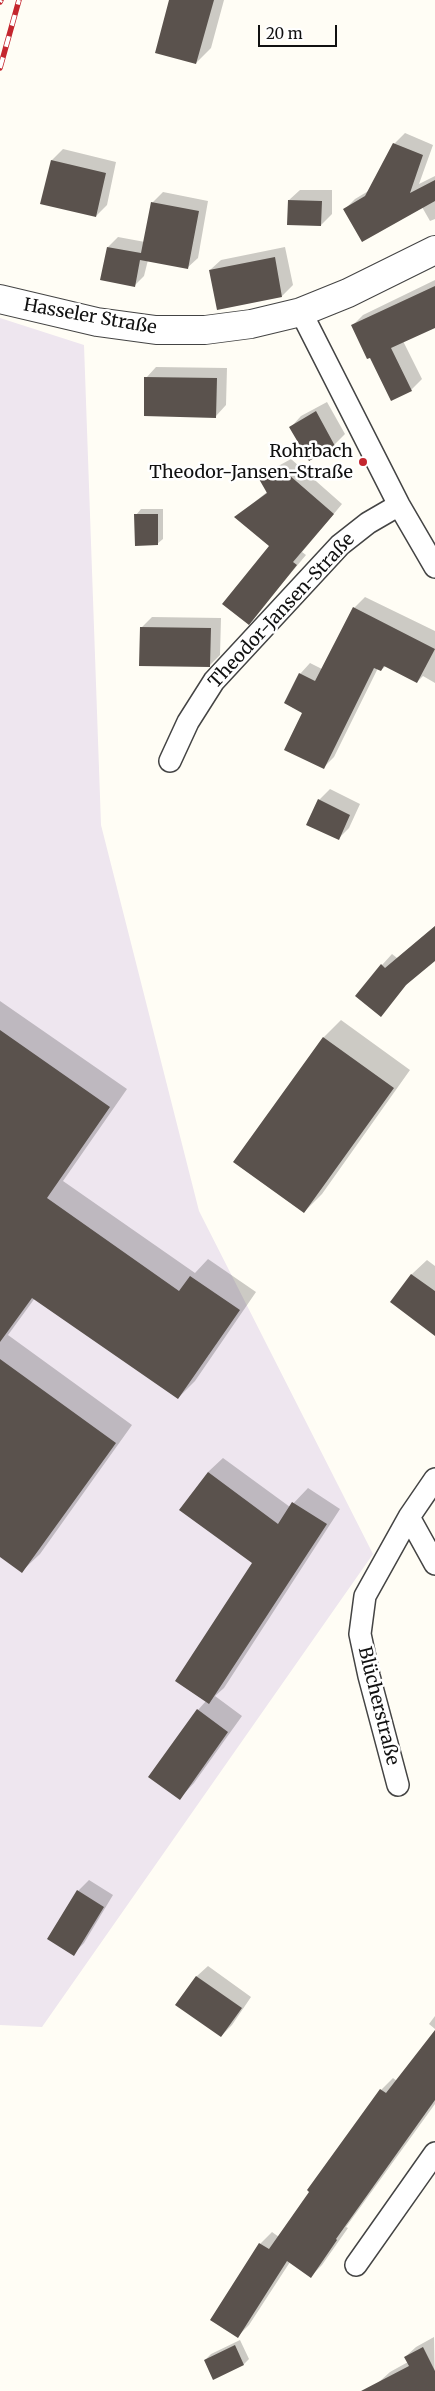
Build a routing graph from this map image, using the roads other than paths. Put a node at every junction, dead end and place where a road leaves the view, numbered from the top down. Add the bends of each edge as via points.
1 (435, 250) edge
2 (0, 299) edge
3 (301, 312) junction
4 (399, 505) junction
5 (435, 567) edge
6 (170, 761) dead end
7 (435, 1479) edge
8 (409, 1518) junction
9 (435, 1564) edge
10 (398, 1785) dead end
11 (435, 2153) edge
12 (356, 2265) dead end

1 - 3 street, Hasseler Straße
2 - 3 street, Hasseler Straße via 97,322 156,330 205,330 251,324
3 - 4 street
4 - 5 street
4 - 6 street, Theodor-Jansen-Straße via 340,545 214,681 188,722
7 - 8 street, Blücherstraße
8 - 9 street
8 - 10 street, Blücherstraße via 365,1596 360,1634
11 - 12 street

